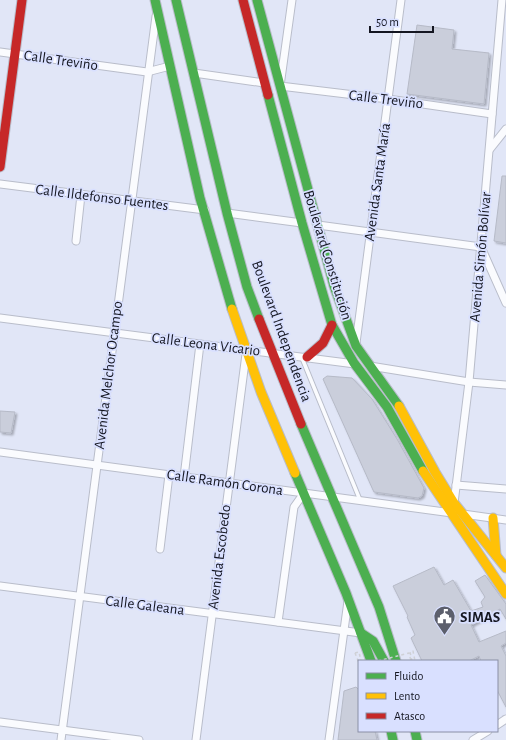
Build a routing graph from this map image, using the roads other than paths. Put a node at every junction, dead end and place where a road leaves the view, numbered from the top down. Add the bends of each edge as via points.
1 (22, 0) edge
2 (176, 0) edge
3 (243, 0) edge
4 (257, 0) edge
5 (292, 0) edge
6 (401, 0) edge
7 (502, 0) edge
8 (156, 5) edge
9 (0, 52) edge
10 (15, 54) junction
11 (170, 66) junction
12 (148, 72) junction
13 (194, 73) junction
14 (264, 83) junction
15 (280, 86) junction
16 (388, 99) junction
17 (492, 114) junction
18 (506, 129) edge
19 (489, 150) junction
20 (0, 167) edge
21 (0, 184) edge
22 (81, 195) junction
23 (131, 202) junction
24 (204, 210) junction
25 (227, 213) junction
26 (302, 223) junction
27 (318, 225) junction
28 (370, 232) junction
29 (76, 241) dead end
30 (481, 247) junction
31 (506, 281) edge
32 (500, 288) junction
33 (506, 303) edge
34 (0, 318) edge
35 (332, 325) junction
36 (114, 332) junction
37 (200, 344) junction
38 (356, 346) junction
39 (246, 350) junction
40 (272, 353) junction
41 (304, 357) junction
42 (354, 364) junction
43 (372, 366) junction
44 (469, 382) junction
45 (506, 385) edge
46 (0, 452) edge
47 (97, 465) junction
48 (170, 475) junction
49 (184, 477) junction
50 (229, 483) junction
51 (456, 485) junction
52 (506, 489) edge
53 (304, 493) junction
54 (331, 496) junction
55 (360, 500) junction
56 (454, 503) junction
57 (450, 512) junction
58 (463, 514) junction
59 (493, 518) junction
60 (506, 520) edge
61 (160, 549) dead end
62 (496, 555) junction
63 (506, 568) edge
64 (0, 586) edge
65 (506, 594) edge
66 (80, 597) junction
67 (348, 599) junction
68 (212, 614) junction
69 (278, 622) junction
70 (344, 631) junction
71 (361, 633) junction
72 (371, 660) edge
73 (384, 660) edge
74 (396, 660) edge
75 (0, 722) edge
76 (62, 730) junction
77 (486, 732) edge
78 (61, 740) edge
79 (139, 740) edge
80 (196, 740) edge
81 (329, 740) edge
82 (473, 740) edge

1 - 10 main road
2 - 13 main road, Boulevard Independencia
3 - 14 main road, Boulevard Constitución
4 - 15 main road, Boulevard Constitución
5 - 15 street
6 - 16 street, Avenida Santa María
7 - 17 street, Avenida Simón Bolívar
8 - 11 main road
8 - 12 street, Avenida Melchor Ocampo
9 - 10 street, Calle Treviño
10 - 12 street, Calle Treviño
10 - 20 main road
11 - 12 street, Calle Treviño
11 - 24 main road
12 - 23 street, Avenida Melchor Ocampo
13 - 14 street
13 - 25 main road, Boulevard Independencia
14 - 26 main road, Boulevard Constitución
15 - 16 street, Calle Treviño
15 - 27 main road, Boulevard Constitución
16 - 17 street, Calle Treviño
16 - 28 street, Avenida Santa María
17 - 19 street, Avenida Simón Bolívar
18 - 19 street
19 - 30 street, Avenida Simón Bolívar
21 - 22 street, Calle Ildefonso Fuentes
22 - 23 street, Calle Ildefonso Fuentes
22 - 29 street
23 - 24 street, Calle Ildefonso Fuentes
23 - 36 street, Avenida Melchor Ocampo
24 - 39 main road via 229,302
25 - 26 street
25 - 40 main road, Boulevard Independencia via 247,287
26 - 35 main road, Boulevard Constitución
27 - 28 street
27 - 38 main road, Boulevard Constitución via 334,286
28 - 30 street
28 - 38 street, Avenida Santa María
30 - 32 street
30 - 44 street, Avenida Simón Bolívar
31 - 32 street
32 - 33 street
34 - 36 street, Calle Leona Vicario
35 - 41 main road via 323,343
35 - 42 main road, Boulevard Constitución
36 - 37 street, Calle Leona Vicario
36 - 47 street, Avenida Melchor Ocampo
37 - 39 street, Calle Leona Vicario
37 - 49 street
38 - 42 street, Avenida Santa María
38 - 43 main road, Boulevard Constitución
39 - 40 street, Calle Leona Vicario
39 - 50 street, Avenida Escobedo
39 - 53 main road
40 - 41 street, Calle Leona Vicario
40 - 54 main road, Boulevard Independencia
41 - 42 street, Calle Leona Vicario
41 - 55 lane
42 - 43 street, Calle Leona Vicario
42 - 57 main road, Boulevard Constitución via 387,407 426,476
43 - 44 street, Calle Leona Vicario
43 - 56 main road, Boulevard Constitución via 397,402
44 - 45 street, Calle Leona Vicario
44 - 51 street, Avenida Simón Bolívar
46 - 47 street, Calle Ramón Corona
47 - 48 street, Calle Ramón Corona
47 - 66 street, Avenida Melchor Ocampo
48 - 49 street, Calle Ramón Corona
48 - 61 street
49 - 50 street, Calle Ramón Corona
50 - 53 street, Calle Ramón Corona
50 - 68 street, Avenida Escobedo
51 - 52 street
51 - 56 street, Avenida Simón Bolívar
53 - 54 street, Calle Ramón Corona
53 - 67 main road
53 - 69 street via 294,507
54 - 55 street, Calle Ramón Corona
54 - 74 main road, Boulevard Independencia via 379,607
55 - 57 street, Calle Ramón Corona
56 - 57 street, Avenida Simón Bolívar
56 - 58 main road, Boulevard Constitución
57 - 58 street, Calle Ramón Corona
57 - 65 main road, Boulevard Constitución
58 - 59 street, Calle Ramón Corona
58 - 62 main road, Boulevard Constitución
59 - 60 street, Calle Ramón Corona
59 - 62 main road
62 - 63 main road, Boulevard Constitución
64 - 66 street, Calle Galeana
66 - 68 street, Calle Galeana
66 - 76 street, Avenida Melchor Ocampo
67 - 70 street
67 - 71 main road
68 - 69 street, Calle Galeana
68 - 80 street, Avenida Escobedo
69 - 70 street, Calle Galeana
70 - 71 street, Calle Galeana
70 - 81 street
71 - 72 main road
71 - 73 main road via 376,643
75 - 76 street
76 - 78 street, Avenida Melchor Ocampo
76 - 79 street
77 - 82 street

